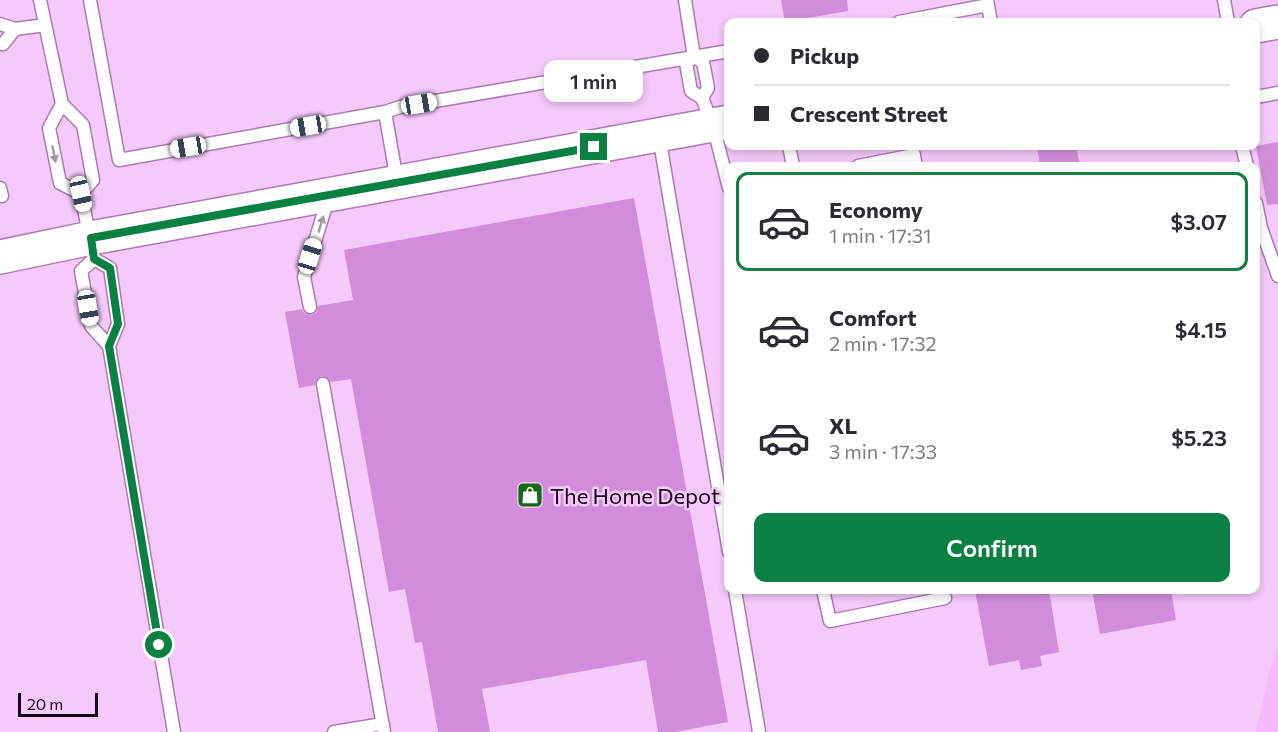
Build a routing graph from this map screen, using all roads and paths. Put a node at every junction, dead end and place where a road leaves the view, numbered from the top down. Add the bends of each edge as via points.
1 (40, 0) edge
2 (90, 0) edge
3 (685, 0) edge
4 (1224, 0) edge
5 (988, 2) edge
6 (917, 18) edge
7 (991, 18) edge
8 (1227, 18) edge
9 (1278, 22) edge
10 (0, 24) edge
11 (45, 24) junction
12 (1260, 25) edge
13 (15, 29) junction
14 (0, 44) edge
15 (724, 52) edge
16 (694, 57) junction
17 (1278, 93) edge
18 (1260, 96) edge
19 (62, 104) junction
20 (385, 112) junction
21 (715, 115) edge
22 (659, 135) junction
23 (914, 159) edge
24 (890, 162) edge
25 (724, 163) edge
26 (398, 182) junction
27 (0, 188) edge
28 (81, 194) junction
29 (330, 195) junction
30 (0, 196) edge
31 (1260, 223) edge
32 (93, 248) junction
33 (0, 257) edge
34 (1278, 276) edge
35 (310, 307) dead end
36 (109, 346) junction
37 (323, 384) dead end
38 (724, 522) edge
39 (736, 594) edge
40 (824, 594) edge
41 (945, 598) dead end
42 (383, 728) edge
43 (174, 732) edge
44 (334, 732) edge
45 (759, 732) edge

1 - 11 lane
2 - 20 lane via 119,160
3 - 16 lane
4 - 8 lane
5 - 6 lane
5 - 7 lane
9 - 12 main road
10 - 13 lane
11 - 13 lane
11 - 19 lane
13 - 14 lane
15 - 16 lane
16 - 20 lane
16 - 21 lane via 703,62
17 - 18 lane
19 - 28 lane via 83,125 93,180
19 -> 28 lane via 49,128 60,183
20 - 26 lane
21 - 22 main road
21 - 25 lane
22 - 26 main road
22 - 38 lane
23 - 24 lane
26 - 29 main road
27 - 30 lane
28 - 32 lane
29 - 32 main road
35 -> 29 lane via 304,277
31 - 34 lane
32 - 33 main road
32 - 36 lane via 110,268 118,324
32 - 36 lane via 81,271 91,326
36 - 43 lane
37 - 42 lane
39 - 45 lane
40 - 41 lane via 830,621
42 - 44 lane

